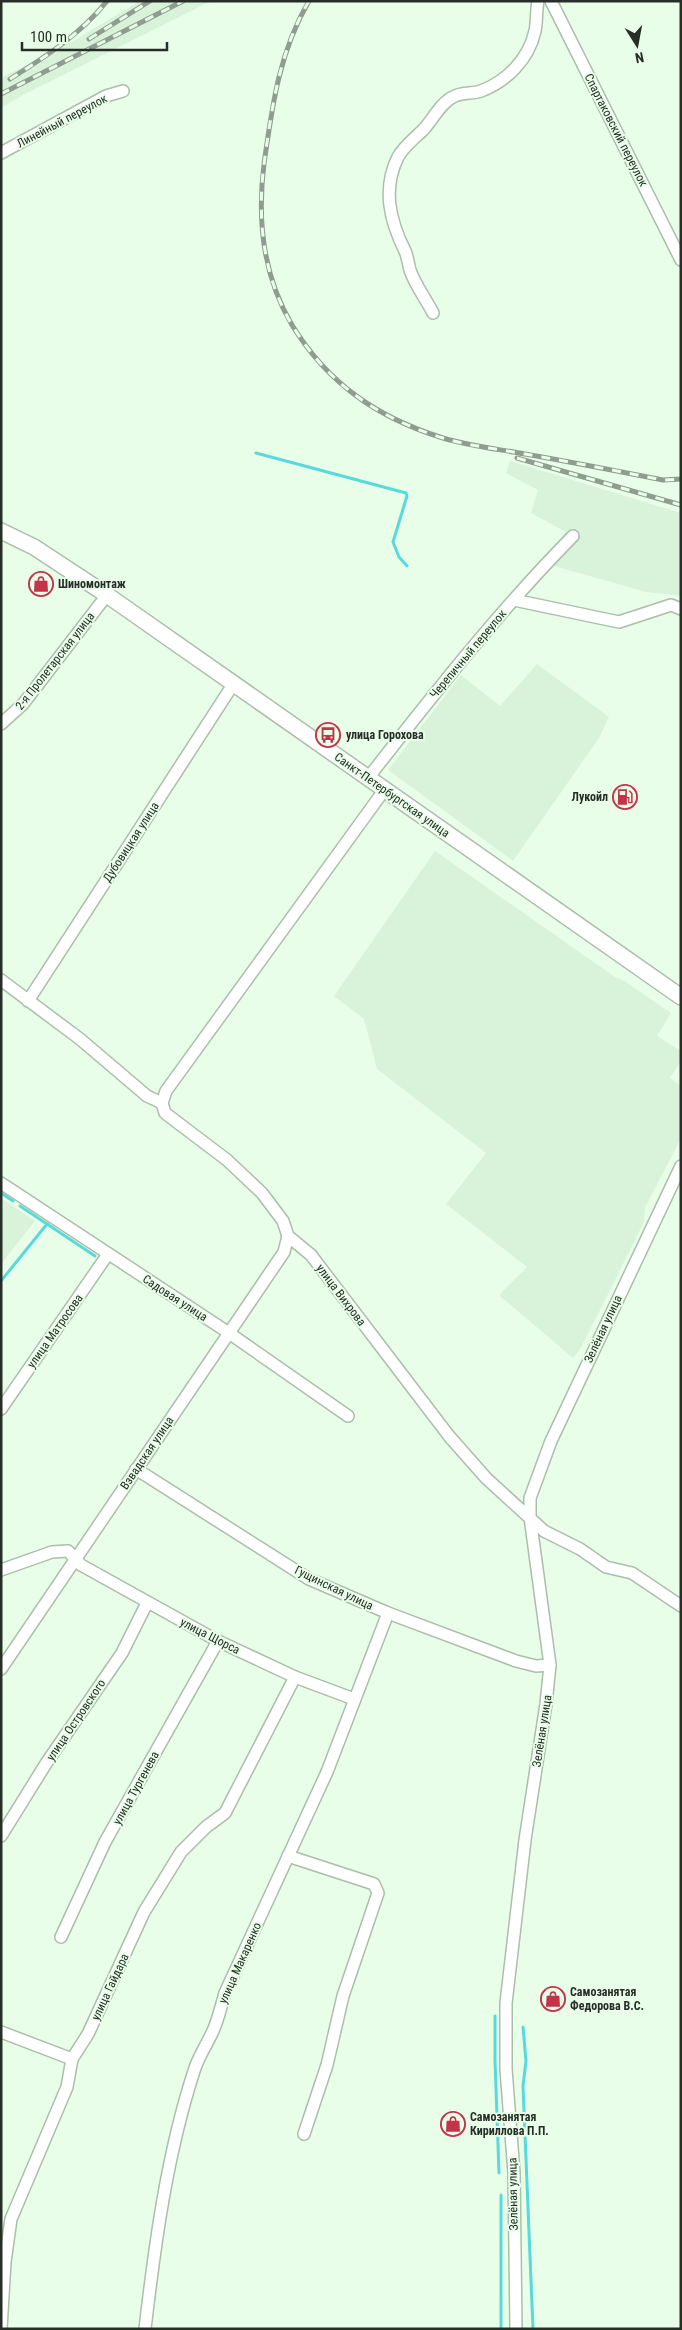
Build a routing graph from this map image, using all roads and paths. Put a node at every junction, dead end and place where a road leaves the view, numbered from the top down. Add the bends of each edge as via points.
1 (538, 1) edge
2 (551, 1) edge
3 (123, 91) dead end
4 (1, 152) edge
5 (681, 260) edge
6 (433, 313) dead end
7 (1, 531) edge
8 (572, 536) dead end
9 (107, 595) junction
10 (514, 600) junction
11 (681, 609) edge
12 (234, 683) junction
13 (1, 724) edge
14 (368, 778) junction
15 (384, 789) junction
16 (1, 980) edge
17 (681, 996) edge
18 (28, 1001) junction
19 (162, 1104) junction
20 (681, 1166) edge
21 (1, 1183) edge
22 (288, 1236) junction
23 (108, 1254) junction
24 (229, 1333) junction
25 (1, 1409) edge
26 (348, 1416) dead end
27 (136, 1469) junction
28 (530, 1517) junction
29 (75, 1558) junction
30 (1, 1570) edge
31 (147, 1603) junction
32 (681, 1606) edge
33 (388, 1613) junction
34 (218, 1641) junction
35 (550, 1665) junction
36 (1, 1669) edge
37 (295, 1677) junction
38 (354, 1699) junction
39 (1, 1836) edge
40 (288, 1856) junction
41 (61, 1937) dead end
42 (1, 2032) edge
43 (72, 2058) junction
44 (304, 2134) dead end
45 (1, 2329) edge
46 (145, 2329) edge
47 (516, 2329) edge

1 - 6 street via 535,31 528,50 508,76 491,88 455,96 398,156 388,196 390,213 410,271
2 - 5 street, Спартаковский переулок
3 - 4 street, Линейный переулок via 106,96
7 - 9 main road, Санкт-Петербургская улица via 34,548
8 - 10 street, Черепичный переулок
9 - 12 main road, Санкт-Петербургская улица
9 - 13 street, 2-я Пролетарская улица via 23,704
10 - 11 street via 619,622 671,605
10 - 14 street, Черепичный переулок via 442,682
12 - 14 main road, Санкт-Петербургская улица
12 - 18 street, Дубовицкая улица
14 - 15 main road, Санкт-Петербургская улица
15 - 17 main road, Санкт-Петербургская улица
15 - 19 street via 166,1091
16 - 18 street, улица Вихрова
18 - 19 street, улица Вихрова via 80,1039 147,1096
19 - 22 street, улица Вихрова via 166,1113 227,1160 262,1193 283,1221
20 - 28 street, Зелёная улица via 551,1441 530,1498
21 - 23 street, Садовая улица
22 - 24 street, Взвадская улица via 284,1252
22 - 28 street, улица Вихрова via 311,1255 449,1436 486,1478
23 - 24 street, Садовая улица
23 - 25 street, улица Матросова
24 - 26 street, Садовая улица
24 - 27 street, Взвадская улица
27 - 29 street, Взвадская улица
27 - 33 street, Гущинская улица via 309,1579
28 - 32 street, улица Вихрова via 544,1531 580,1549 606,1567 632,1573
28 - 35 street, Зелёная улица
29 - 30 street via 68,1551 52,1552
29 - 31 street, улица Щорса via 81,1565
29 - 36 street, Взвадская улица
31 - 34 street, улица Щорса
31 - 39 street, улица Островского via 122,1653
33 - 35 street, Гущинская улица via 516,1661 536,1666
33 - 38 street, улица Макаренко
34 - 37 street, улица Щорса
34 - 41 street, улица Тургенева via 106,1842
35 - 47 street, Зелёная улица via 506,2002 506,2069 514,2173
37 - 38 street, улица Щорса
37 - 43 street, улица Гайдара via 225,1813 181,1852 144,1912 88,2034
38 - 40 street, улица Макаренко via 340,1739
40 - 44 street via 374,1884 378,1894 343,1996 327,2065
40 - 46 street, улица Макаренко via 194,2070 174,2147
42 - 43 street
43 - 45 street, улица Гайдара via 67,2087 12,2219 5,2262

